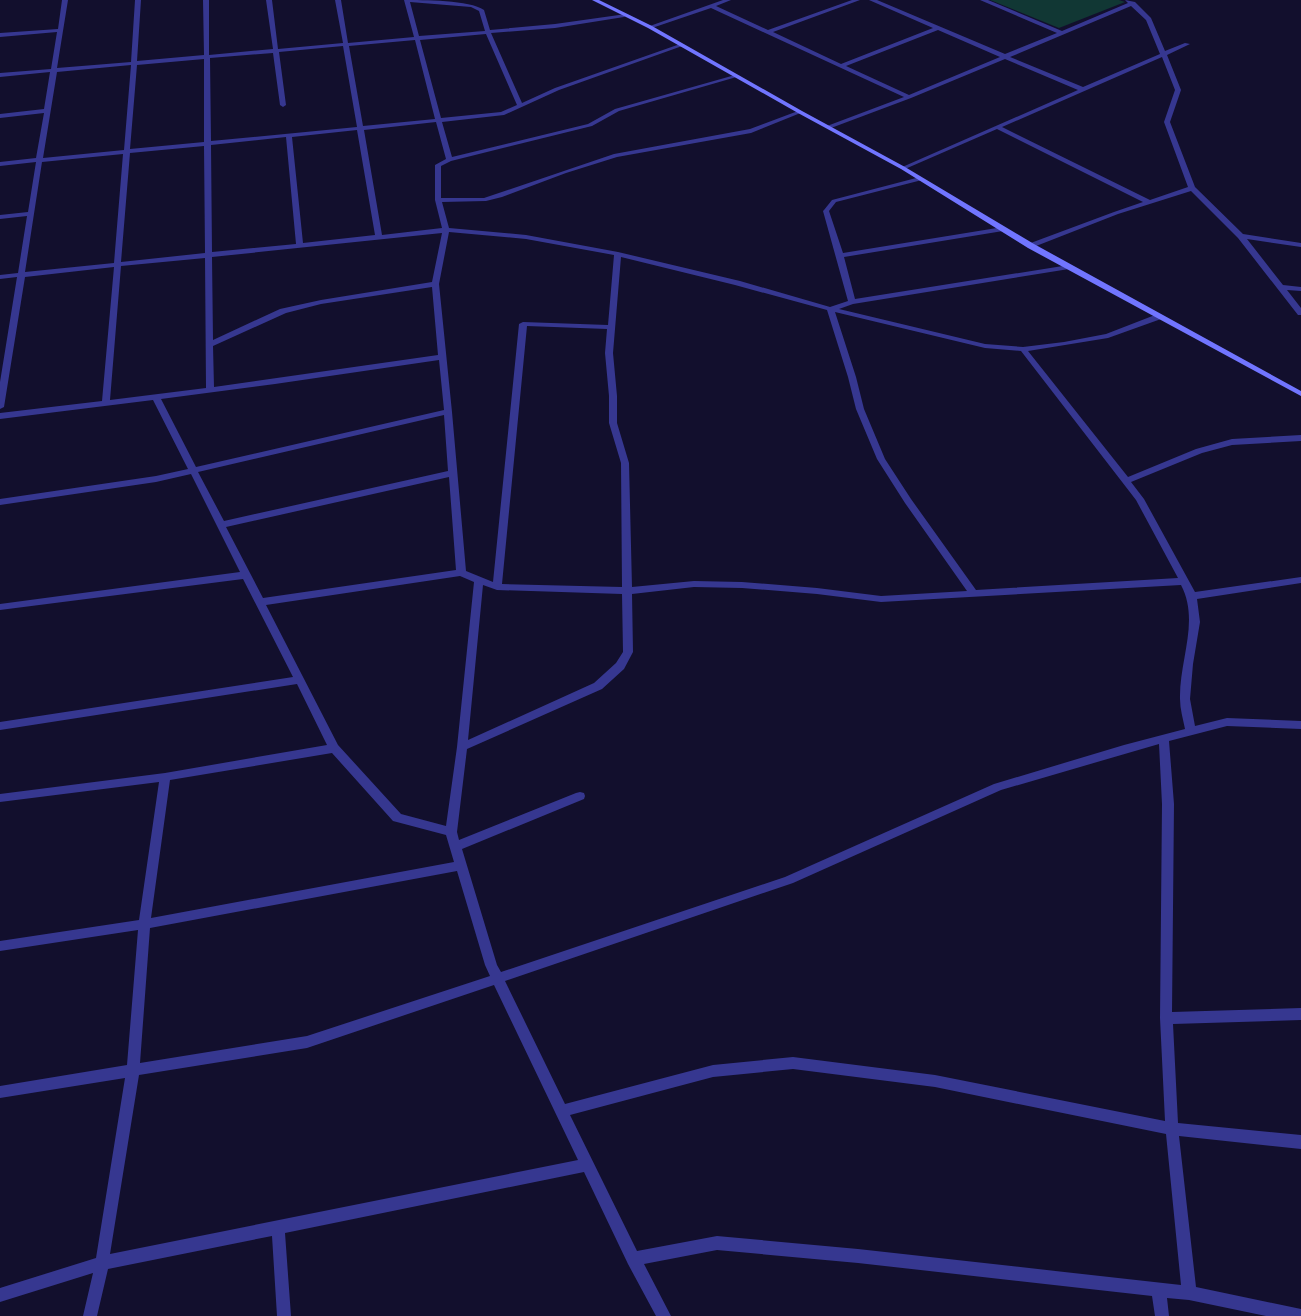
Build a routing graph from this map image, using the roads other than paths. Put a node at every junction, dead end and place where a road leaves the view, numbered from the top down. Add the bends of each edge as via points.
1 (65, 0) edge
2 (138, 0) edge
3 (206, 0) edge
4 (269, 0) edge
5 (338, 0) edge
6 (408, 0) edge
7 (595, 0) edge
8 (728, 0) edge
9 (857, 0) edge
10 (872, 0) edge
11 (983, 0) edge
12 (1130, 1) edge
13 (711, 6) junction
14 (624, 15) junction
15 (650, 27) junction
16 (938, 28) junction
17 (60, 30) junction
18 (488, 32) junction
19 (769, 32) junction
20 (1062, 33) junction
21 (0, 35) edge
22 (417, 39) junction
23 (1187, 44) dead end
24 (345, 45) junction
25 (682, 45) junction
26 (276, 51) junction
27 (1164, 55) junction
28 (1006, 56) junction
29 (206, 57) junction
30 (134, 64) junction
31 (841, 66) junction
32 (53, 71) junction
33 (0, 75) edge
34 (736, 76) junction
35 (1084, 90) junction
36 (909, 97) junction
37 (283, 105) dead end
38 (520, 106) junction
39 (47, 111) junction
40 (800, 112) junction
41 (0, 116) edge
42 (438, 121) junction
43 (829, 127) junction
44 (997, 127) junction
45 (360, 128) junction
46 (289, 135) junction
47 (207, 143) junction
48 (126, 152) junction
49 (39, 160) junction
50 (449, 160) junction
51 (0, 164) edge
52 (904, 168) junction
53 (920, 179) junction
54 (1192, 188) junction
55 (438, 200) junction
56 (1149, 202) junction
57 (30, 214) junction
58 (0, 218) edge
59 (1003, 229) junction
60 (446, 230) junction
61 (1241, 236) junction
62 (379, 237) junction
63 (300, 244) junction
64 (1301, 245) edge
65 (1031, 246) junction
66 (209, 254) junction
67 (618, 254) junction
68 (840, 256) junction
69 (117, 264) junction
70 (1069, 267) junction
71 (21, 275) junction
72 (0, 277) edge
73 (435, 284) junction
74 (1281, 287) junction
75 (1301, 289) edge
76 (852, 302) junction
77 (830, 309) junction
78 (1301, 313) edge
79 (1158, 317) junction
80 (611, 327) junction
81 (209, 345) junction
82 (1023, 349) junction
83 (442, 356) junction
84 (210, 390) junction
85 (1301, 394) edge
86 (156, 397) junction
87 (106, 403) junction
88 (0, 407) edge
89 (448, 412) junction
90 (0, 416) edge
91 (1301, 438) edge
92 (194, 471) junction
93 (453, 473) junction
94 (1126, 481) junction
95 (0, 502) edge
96 (221, 525) junction
97 (461, 573) junction
98 (246, 574) junction
99 (479, 580) junction
100 (1301, 580) edge
101 (1185, 582) junction
102 (497, 587) junction
103 (628, 591) junction
104 (974, 594) junction
105 (1192, 596) junction
106 (260, 602) junction
107 (0, 607) edge
108 (300, 680) junction
109 (1301, 725) edge
110 (0, 726) edge
111 (1190, 732) junction
112 (1164, 739) junction
113 (462, 747) junction
114 (334, 748) junction
115 (165, 777) junction
116 (580, 796) dead end
117 (0, 798) edge
118 (451, 832) junction
119 (455, 847) junction
120 (460, 866) junction
121 (144, 924) junction
122 (0, 946) edge
123 (498, 979) junction
124 (1301, 1014) edge
125 (1166, 1018) junction
126 (133, 1071) junction
127 (0, 1092) edge
128 (562, 1111) junction
129 (1172, 1129) junction
130 (1301, 1142) edge
131 (588, 1165) junction
132 (278, 1227) junction
133 (633, 1259) junction
134 (102, 1263) junction
135 (1159, 1290) junction
136 (1189, 1293) junction
137 (0, 1295) edge
138 (90, 1316) edge
139 (284, 1316) edge
140 (664, 1316) edge
141 (1162, 1316) edge
142 (1301, 1316) edge

1 - 17 street
2 - 30 street
3 - 29 street
4 - 26 street
5 - 24 street
6 - 18 street via 472,5 481,10
6 - 22 street
7 - 14 main road
8 - 13 street
9 - 19 street
10 - 16 street
11 - 20 street
12 - 20 street
12 - 27 street via 1149,19
13 - 15 street
13 - 19 street
14 - 15 main road
14 - 18 street via 555,26
15 - 25 main road
16 - 28 street
16 - 31 street
17 - 21 street
17 - 32 street
18 - 22 street
18 - 38 street
19 - 31 street
20 - 28 street
22 - 24 street
22 - 42 street
23 - 27 street
24 - 26 street
24 - 45 street
25 - 34 main road
25 - 38 street via 580,80
26 - 29 street
26 - 37 street
27 - 35 street
27 - 54 street via 1178,90 1167,122
28 - 35 street
28 - 36 street
29 - 30 street
29 - 47 street
30 - 32 street
30 - 48 street
31 - 36 street
32 - 33 street
32 - 39 street
34 - 40 main road
34 - 50 street via 617,110 590,125
35 - 44 street
36 - 43 street
38 - 42 street via 502,114
39 - 41 street
39 - 49 street
40 - 43 main road
40 - 55 street via 751,131 616,155 484,200
42 - 45 street
42 - 50 street
43 - 52 main road
44 - 52 street
44 - 56 street
45 - 46 street
45 - 62 street
46 - 47 street
46 - 63 street
47 - 48 street
47 - 66 street
48 - 49 street
48 - 69 street
49 - 51 street
49 - 57 street
50 - 55 street via 438,165
52 - 53 main road
53 - 59 main road
53 - 68 street via 834,201 826,211
54 - 56 street
54 - 61 street
55 - 60 street
56 - 65 street
57 - 58 street
57 - 71 street
59 - 65 main road
59 - 68 street
60 - 62 street
60 - 67 street via 526,236
60 - 73 street
61 - 64 street
61 - 74 street
62 - 63 street
63 - 66 street
65 - 70 main road
66 - 69 street
66 - 81 street
67 - 77 street
67 - 80 street
68 - 76 street
69 - 71 street
69 - 87 street
70 - 76 street
70 - 79 main road
71 - 72 street
71 - 88 street
73 - 81 street via 321,302 283,311
73 - 83 street
74 - 75 street
74 - 78 street
76 - 77 street
77 - 82 street via 985,346
77 - 104 street via 860,409 881,459
79 - 82 street via 1108,336
79 - 85 main road
80 - 102 street via 522,324
80 - 103 street via 609,353 613,423 625,463
81 - 84 street
82 - 94 street
83 - 84 street
83 - 89 street
84 - 86 street
86 - 87 street
86 - 92 street
87 - 90 street
89 - 92 street
89 - 93 street
91 - 94 street via 1232,442 1199,451
92 - 95 street
92 - 96 street
93 - 96 street
93 - 97 street
94 - 101 street via 1140,498
96 - 98 street
97 - 99 street
97 - 106 street
98 - 106 street
98 - 107 street
99 - 102 street
99 - 113 street
100 - 105 street
101 - 104 street
101 - 105 street
102 - 103 street
103 - 104 street via 694,584 817,590 881,599
103 - 113 street via 628,652 620,666 598,686
105 - 111 street via 1195,622 1185,699
106 - 108 street
108 - 110 street
108 - 114 street
109 - 111 street via 1227,722
111 - 112 street
112 - 123 street via 998,787 789,880
112 - 125 street via 1168,804
113 - 118 street
114 - 115 street
114 - 118 street via 397,818
115 - 117 street
115 - 121 street
116 - 119 street
118 - 119 street
119 - 120 street
120 - 121 street
120 - 123 street via 491,965
121 - 122 street
121 - 126 street
123 - 126 street via 308,1042
123 - 128 street
124 - 125 street
125 - 129 street
126 - 127 street
126 - 134 street
128 - 129 street via 713,1071 793,1063 935,1081
128 - 131 street
129 - 130 street
129 - 136 street
131 - 132 street
131 - 133 street
132 - 134 street
132 - 139 street
133 - 135 street via 717,1243
133 - 140 street
134 - 137 street
134 - 138 street
135 - 136 street
135 - 141 street
136 - 142 street

